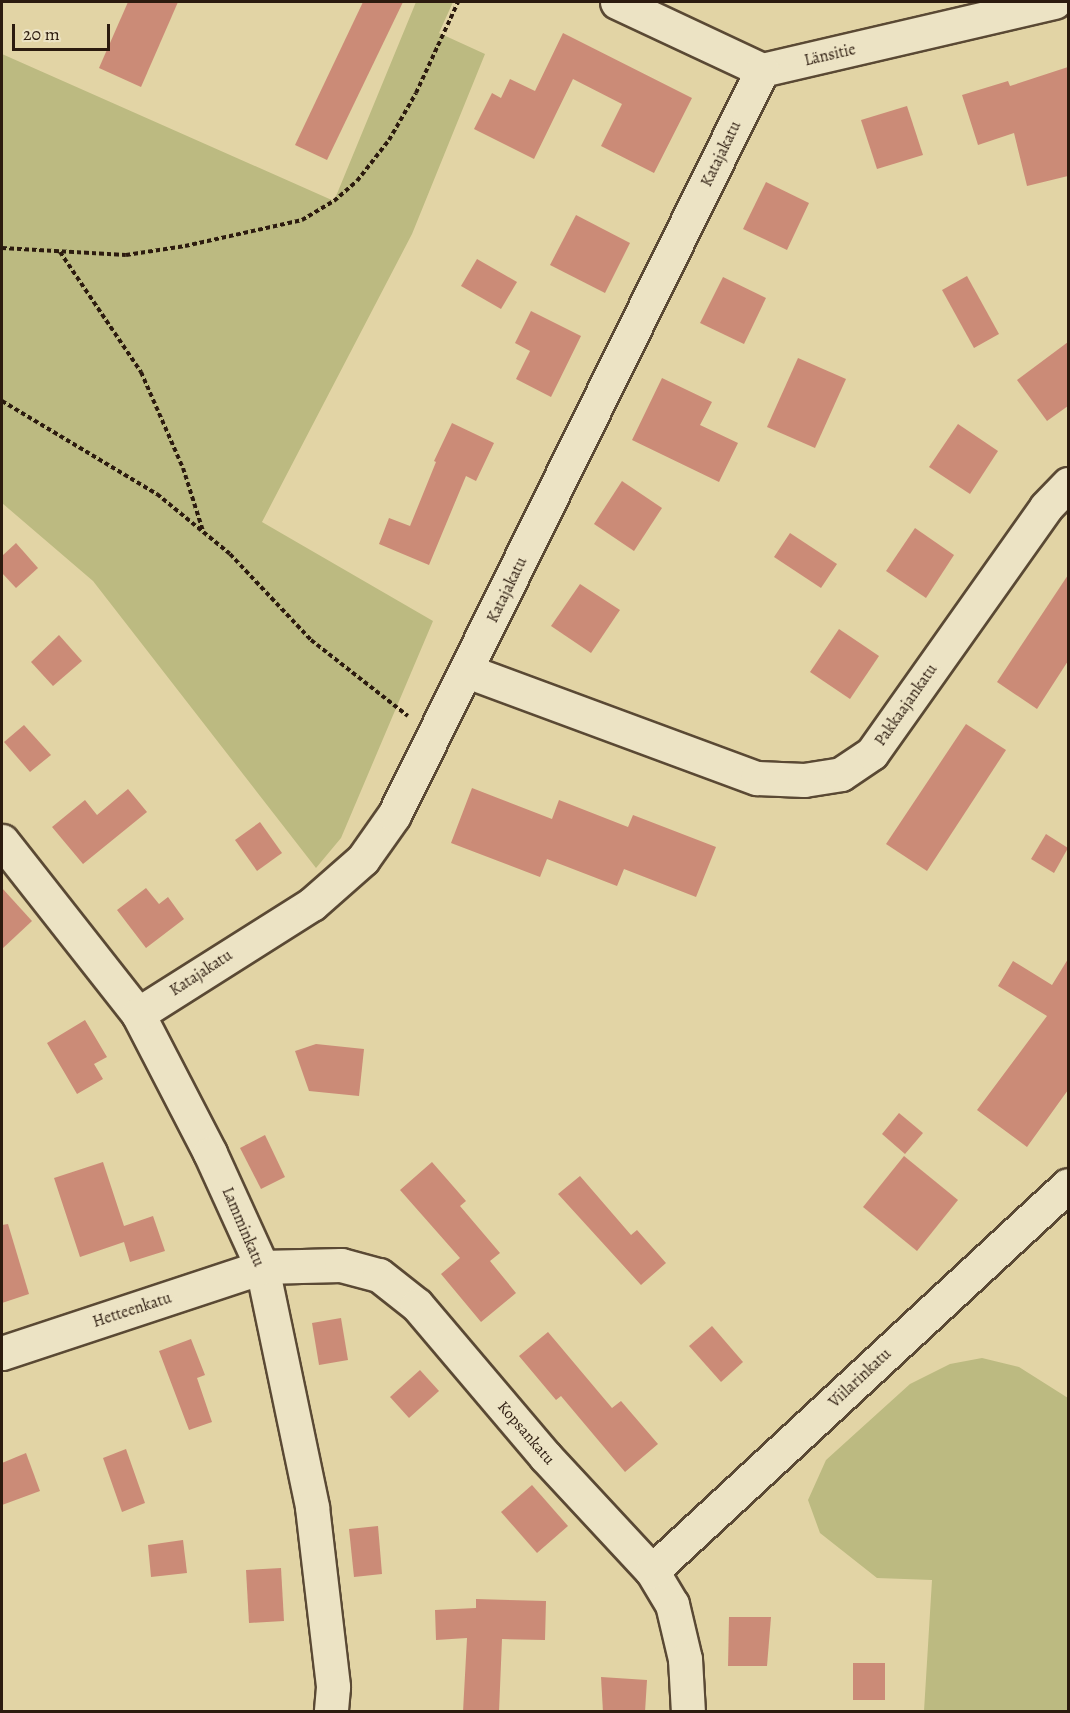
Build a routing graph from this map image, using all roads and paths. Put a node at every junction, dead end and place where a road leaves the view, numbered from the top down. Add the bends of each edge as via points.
1 (458, 2) edge
2 (617, 2) edge
3 (1054, 2) edge
4 (660, 10) edge
5 (762, 70) junction
6 (2, 248) edge
7 (60, 252) junction
8 (2, 401) edge
9 (1068, 484) edge
10 (203, 532) junction
11 (467, 671) junction
12 (435, 736) junction
13 (2, 841) edge
14 (138, 1014) junction
15 (1068, 1185) edge
16 (262, 1267) junction
17 (2, 1353) edge
18 (652, 1571) junction
19 (331, 1712) edge
20 (688, 1712) edge

1 - 7 path via 416,93 389,140 357,181 334,201 302,219 185,246 126,255
2 - 4 street
3 - 5 street, Länsitie
4 - 5 street
5 - 11 street, Katajakatu
6 - 7 path
7 - 10 path via 141,372 183,468
8 - 10 path via 158,494
9 - 11 street, Pakkaajankatu via 1046,507 872,753 841,774 804,780 757,778
10 - 12 path via 230,554 311,640
11 - 12 street, Katajakatu
12 - 14 street, Katajakatu via 394,815 363,859 312,904
13 - 14 street, Lamminkatu
14 - 16 street, Lamminkatu via 210,1153
15 - 18 street, Viilarinkatu
16 - 17 street, Hetteenkatu
16 - 18 street, Kopsankatu via 341,1265 379,1275 417,1305 545,1456
16 - 19 street, Lamminkatu via 312,1507 333,1687
18 - 20 street, Kopsankatu via 672,1604 685,1659

